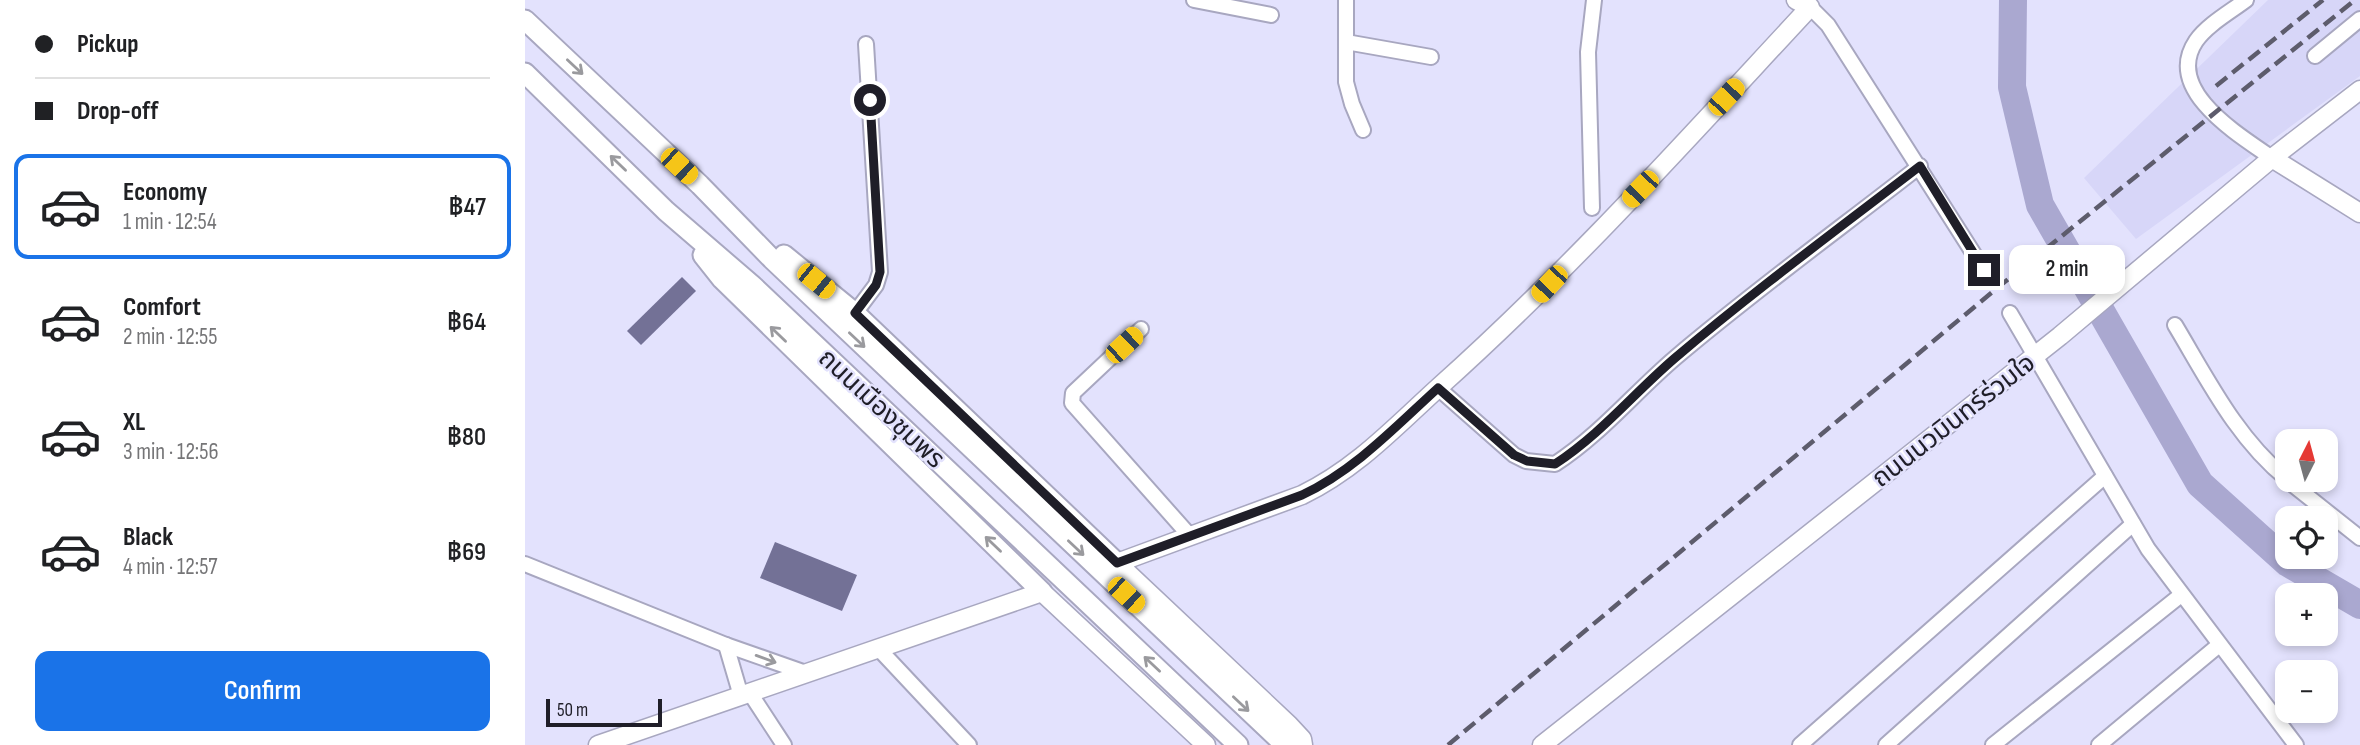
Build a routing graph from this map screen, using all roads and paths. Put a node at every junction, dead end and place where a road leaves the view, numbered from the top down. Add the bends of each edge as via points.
1 (1194, 0) edge
2 (1346, 0) edge
3 (1594, 0) edge
4 (2246, 0) edge
5 (1803, 4) edge
6 (1271, 15) dead end
7 (2360, 19) edge
8 (525, 20) edge
9 (1346, 42) junction
10 (866, 44) dead end
11 (2315, 56) dead end
12 (1431, 57) dead end
13 (525, 73) edge
14 (2360, 90) edge
15 (1363, 130) dead end
16 (2273, 158) junction
17 (1920, 166) junction
18 (700, 185) junction
19 (1593, 208) dead end
20 (666, 211) junction
21 (2360, 213) edge
22 (1984, 270) dead end
23 (855, 313) junction
24 (2010, 313) dead end
25 (2175, 325) dead end
26 (1141, 330) dead end
27 (2036, 355) junction
28 (1438, 388) junction
29 (2275, 468) edge
30 (2105, 476) junction
31 (2303, 492) edge
32 (2133, 524) junction
33 (1190, 536) junction
34 (2360, 538) edge
35 (1117, 563) junction
36 (525, 564) edge
37 (1042, 592) junction
38 (2181, 595) junction
39 (726, 645) junction
40 (2219, 645) junction
41 (878, 648) junction
42 (806, 673) junction
43 (745, 694) junction
44 (598, 745) edge
45 (784, 745) edge
46 (969, 745) edge
47 (1206, 745) edge
48 (1238, 745) edge
49 (1285, 745) edge
50 (1303, 745) edge
51 (1542, 745) edge
52 (1800, 745) edge
53 (1886, 745) edge
54 (1993, 745) edge
55 (2099, 745) edge
56 (2296, 745) edge

1 - 6 street
2 - 9 street
3 - 19 street via 1588,52
4 - 16 street via 2197,38 2187,72 2193,88 2214,114
5 - 17 street via 1828,25
5 - 28 street via 1531,303
7 - 11 street
8 -> 18 main road, ถนนเมืองชุมพร
9 - 12 street
9 - 15 street via 1346,82
10 - 23 street via 880,272
20 -> 13 main road, ถนนเมืองชุมพร
14 - 16 street, ถนนนวมินทร์ร่วมใจ
16 - 21 street
16 - 27 street, ถนนนวมินทร์ร่วมใจ
17 - 22 street
17 - 28 street via 1702,336 1602,429 1555,464 1514,455
18 - 23 main road
18 -> 49 main road, ถนนเมืองชุมพร via 772,259
37 -> 20 main road via 722,279
48 -> 20 main road, ถนนเมืองชุมพร via 753,286
23 - 35 main road
24 - 27 street
25 - 29 street via 2228,413
26 - 33 street via 1073,393 1072,403
27 - 30 street
27 - 51 street, ถนนนวมินทร์ร่วมใจ
28 - 33 street via 1328,483
30 - 32 street
30 - 52 street
31 - 34 street
32 - 38 street
32 - 53 street
33 - 35 street
35 - 50 street via 1289,725
36 - 39 street
37 - 41 street
37 - 47 street
38 - 40 street
38 - 54 street
39 -> 42 street
39 - 43 street
40 - 55 street
40 - 56 street
41 - 42 street
41 - 46 street
42 - 43 street
43 - 44 street
43 - 45 street

